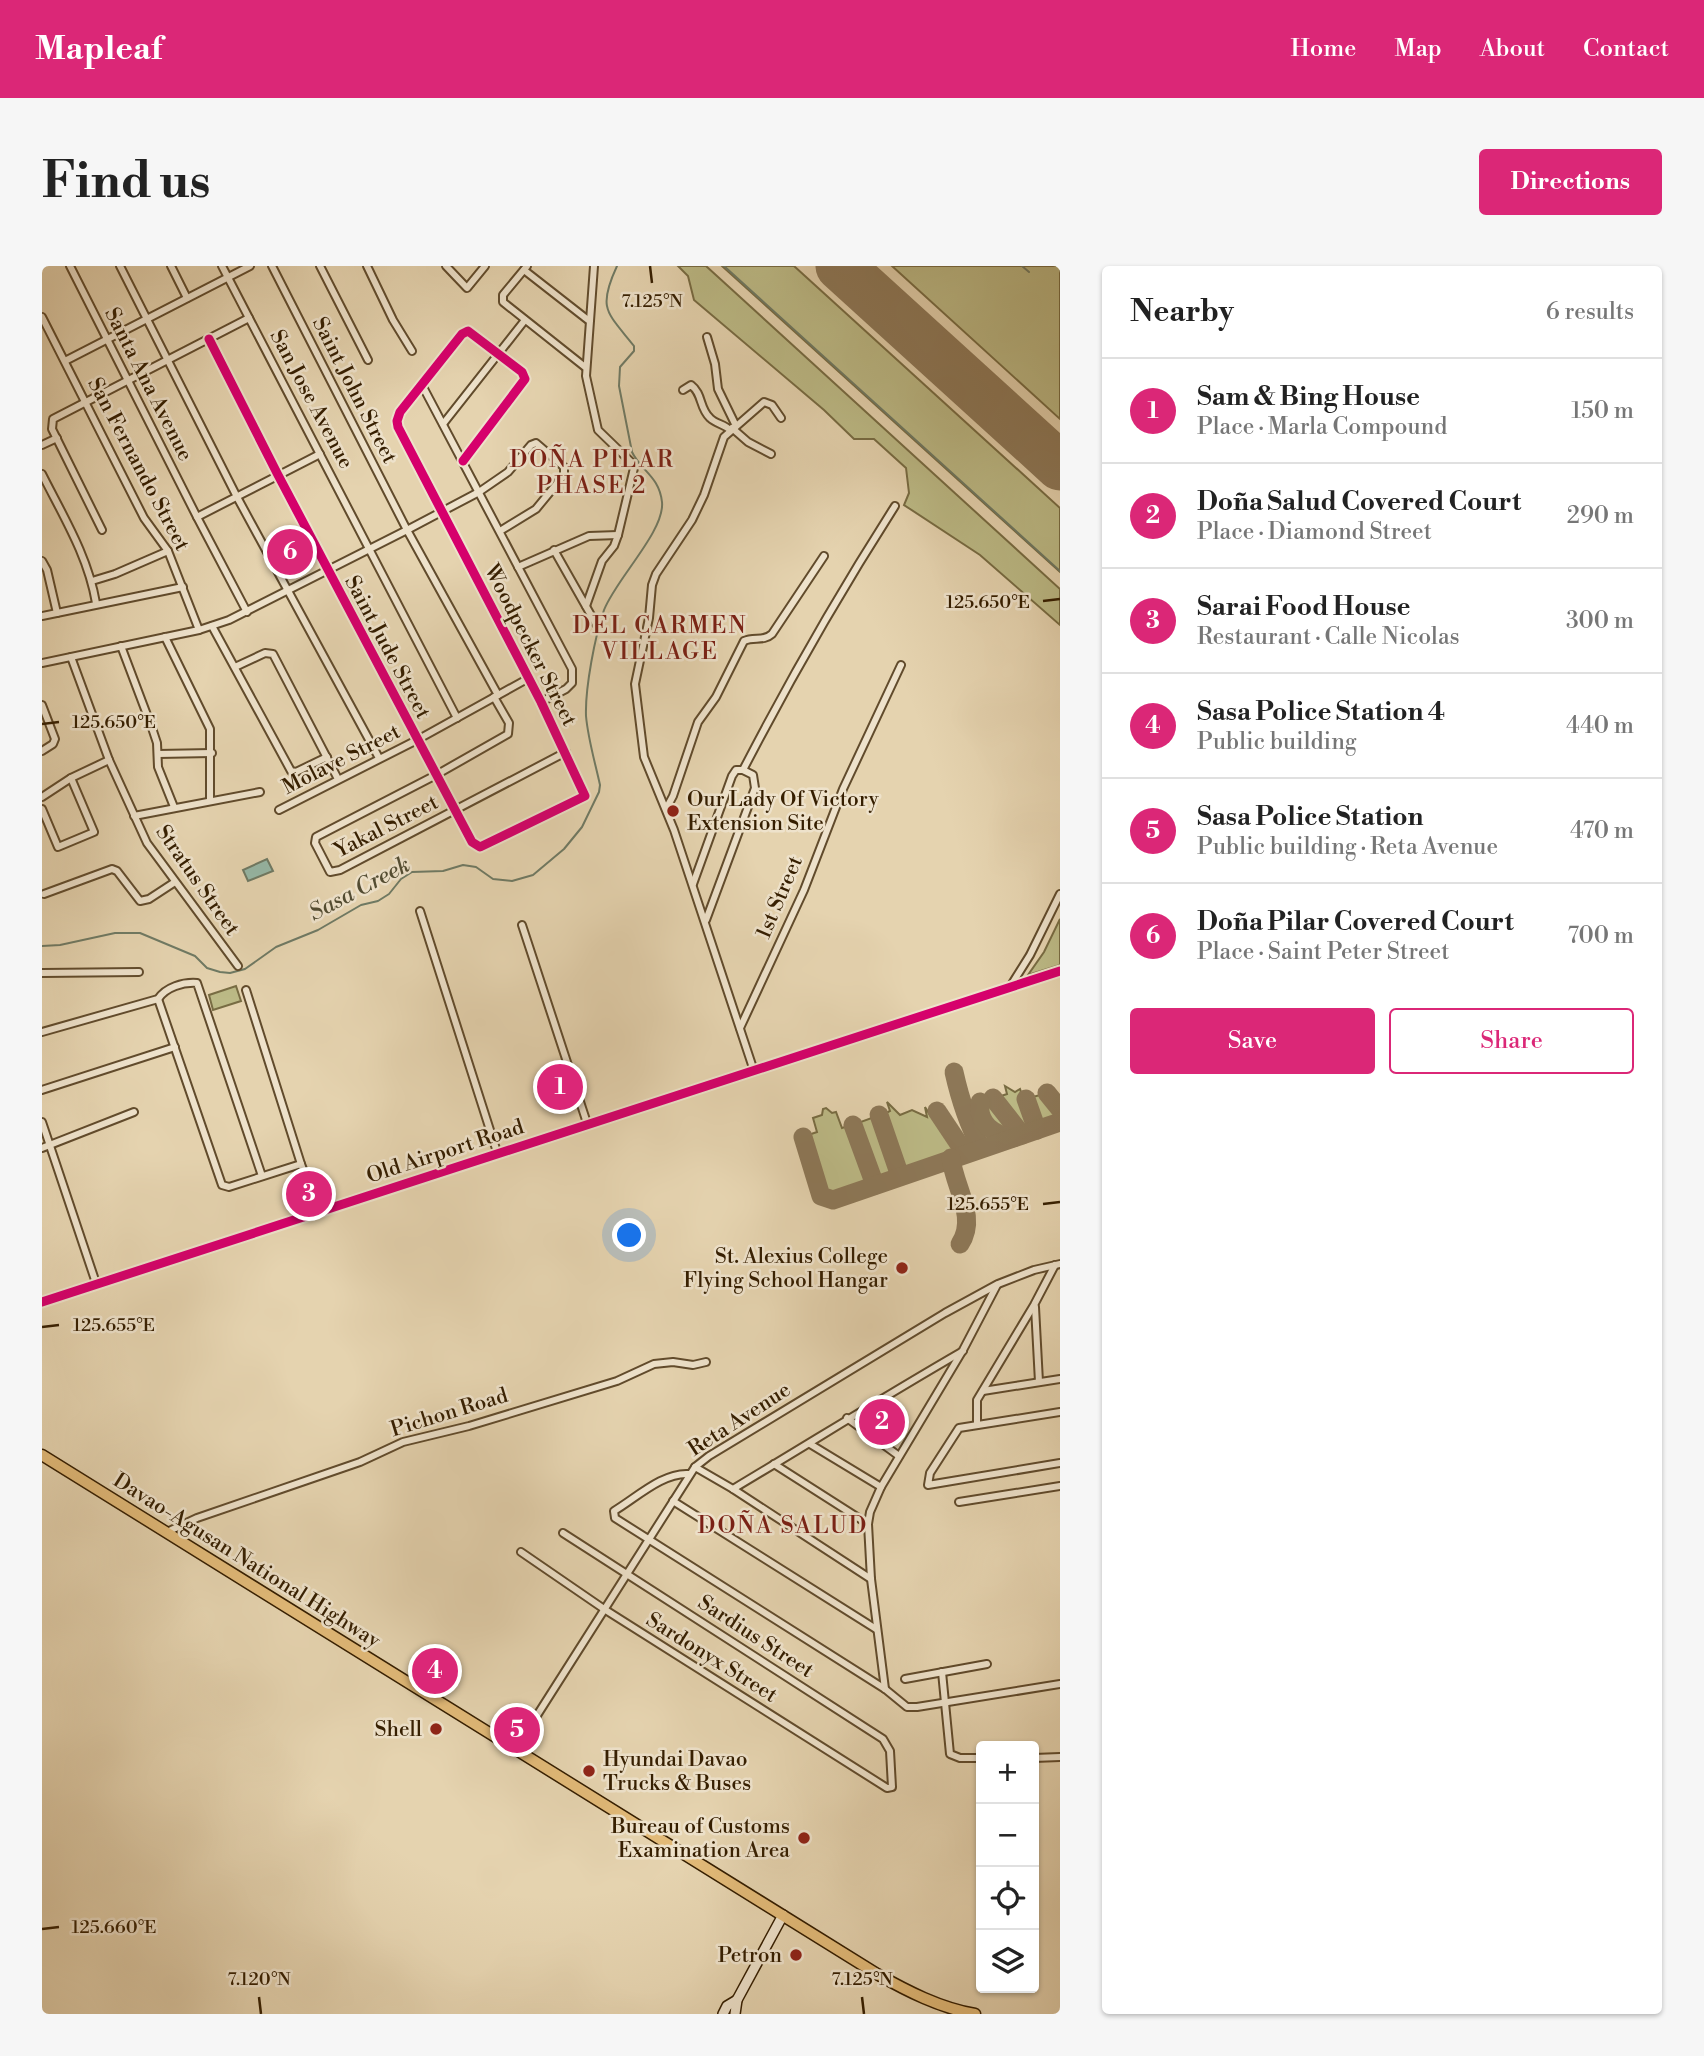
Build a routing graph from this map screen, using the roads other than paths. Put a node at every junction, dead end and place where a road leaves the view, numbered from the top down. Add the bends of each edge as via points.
1 (70, 266) edge
2 (120, 266) edge
3 (171, 266) edge
4 (222, 266) edge
5 (250, 266) edge
6 (272, 266) edge
7 (320, 266) edge
8 (367, 266) edge
9 (446, 266) edge
10 (485, 266) edge
11 (594, 266) edge
12 (526, 268) edge
13 (228, 278) junction
14 (187, 298) junction
15 (42, 317) edge
16 (249, 318) junction
17 (147, 319) junction
18 (525, 320) junction
19 (588, 320) junction
20 (707, 337) dead end
21 (209, 339) junction
22 (107, 340) junction
23 (412, 351) dead end
24 (498, 354) junction
25 (168, 360) junction
26 (368, 360) dead end
27 (65, 361) junction
28 (585, 367) junction
29 (128, 380) junction
30 (422, 385) junction
31 (683, 390) dead end
32 (86, 402) junction
33 (781, 418) dead end
34 (443, 424) junction
35 (733, 428) junction
36 (57, 438) junction
37 (42, 445) edge
38 (320, 453) junction
39 (771, 454) dead end
40 (463, 461) junction
41 (42, 474) edge
42 (278, 475) junction
43 (49, 488) junction
44 (42, 492) edge
45 (479, 492) junction
46 (237, 496) junction
47 (895, 506) dead end
48 (443, 512) junction
49 (197, 517) junction
50 (102, 530) dead end
51 (407, 530) junction
52 (500, 531) junction
53 (618, 535) junction
54 (371, 549) junction
55 (554, 550) junction
56 (168, 551) junction
57 (824, 556) dead end
58 (42, 561) edge
59 (518, 567) junction
60 (329, 570) junction
61 (92, 581) junction
62 (183, 587) junction
63 (288, 591) junction
64 (96, 603) junction
65 (586, 606) junction
66 (247, 612) junction
67 (57, 613) junction
68 (42, 616) edge
69 (596, 624) dead end
70 (212, 626) junction
71 (199, 630) junction
72 (165, 637) junction
73 (121, 646) junction
74 (71, 657) junction
75 (42, 663) edge
76 (901, 665) dead end
77 (235, 667) junction
78 (529, 678) junction
79 (496, 696) junction
80 (541, 702) junction
81 (42, 706) edge
82 (457, 718) junction
83 (417, 740) junction
84 (42, 751) edge
85 (566, 752) junction
86 (212, 753) junction
87 (158, 754) junction
88 (327, 757) junction
89 (379, 758) junction
90 (109, 761) junction
91 (743, 770) junction
92 (436, 775) junction
93 (71, 778) junction
94 (338, 779) junction
95 (260, 792) dead end
96 (42, 797) edge
97 (210, 801) junction
98 (174, 807) junction
99 (42, 809) edge
100 (666, 809) junction
101 (279, 810) dead end
102 (455, 810) junction
103 (134, 816) junction
104 (484, 846) joint
105 (175, 882) junction
106 (693, 884) junction
107 (44, 894) edge
108 (1060, 894) edge
109 (421, 911) dead end
110 (705, 922) junction
111 (522, 925) dead end
112 (237, 966) dead end
113 (1060, 971) edge
114 (139, 972) dead end
115 (42, 973) edge
116 (1009, 988) junction
117 (246, 990) dead end
118 (158, 999) junction
119 (740, 1028) junction
120 (42, 1032) edge
121 (174, 1047) junction
122 (754, 1071) junction
123 (42, 1090) edge
124 (134, 1112) dead end
125 (42, 1122) edge
126 (587, 1123) junction
127 (50, 1145) junction
128 (42, 1148) edge
129 (497, 1152) junction
130 (301, 1164) junction
131 (262, 1176) junction
132 (319, 1211) junction
133 (1057, 1264) edge
134 (96, 1283) junction
135 (998, 1284) junction
136 (42, 1301) edge
137 (1034, 1305) junction
138 (963, 1350) junction
139 (706, 1362) dead end
140 (1060, 1379) edge
141 (1040, 1382) junction
142 (983, 1391) junction
143 (1060, 1412) edge
144 (848, 1418) junction
145 (977, 1425) junction
146 (810, 1444) junction
147 (42, 1455) edge
148 (900, 1456) junction
149 (1060, 1463) edge
150 (774, 1464) junction
151 (695, 1467) junction
152 (689, 1474) junction
153 (1060, 1486) edge
154 (881, 1487) junction
155 (733, 1489) junction
156 (673, 1501) junction
157 (959, 1502) dead end
158 (867, 1524) junction
159 (167, 1532) junction
160 (563, 1532) dead end
161 (647, 1540) junction
162 (521, 1552) dead end
163 (626, 1574) junction
164 (871, 1579) junction
165 (604, 1609) junction
166 (876, 1629) junction
167 (987, 1664) dead end
168 (942, 1672) junction
169 (905, 1679) dead end
170 (1060, 1684) edge
171 (885, 1689) junction
172 (944, 1701) junction
173 (515, 1750) junction
174 (1060, 1757) edge
175 (976, 1758) edge
176 (1039, 1758) edge
177 (887, 1788) joint
178 (783, 1915) junction
179 (737, 2000) junction
180 (723, 2014) edge
181 (735, 2014) edge
182 (975, 2014) edge

1 - 22 street, Santa Ana Avenue
2 - 17 street
3 - 14 street
4 - 13 street, San Jose Avenue
5 - 13 street
6 - 51 street, Saint John Street
7 - 26 street
8 - 23 street
9 - 10 street via 467,288
11 - 19 street
12 - 18 street via 502,300
12 - 19 street
13 - 14 street
13 - 16 street, San Jose Avenue
14 - 17 street
15 - 27 street, San Fernando Street
16 - 21 street
16 - 38 street, San Jose Avenue
17 - 22 street
17 - 25 street
18 - 24 street
18 - 28 street
19 - 28 street
20 - 35 street via 718,389
21 - 25 street
21 - 42 street, Saint Jude Street
22 - 27 street
22 - 29 street, Santa Ana Avenue
24 - 30 street via 466,331
24 - 34 street
24 - 40 street via 525,379
25 - 29 street
25 - 46 street
27 - 32 street, San Fernando Street
28 - 53 street via 598,430 634,468
29 - 32 street
29 - 49 street, Santa Ana Avenue
30 - 34 street
30 - 48 street, Woodpecker Street via 397,421
31 - 35 street via 694,387 710,418
32 - 36 street via 53,419
32 - 56 street, San Fernando Street via 144,518
33 - 35 street via 764,402
34 - 40 street
35 - 39 street
35 - 100 street via 720,443 692,520 652,585 635,684 644,757
36 - 37 street
36 - 50 street
38 - 42 street
38 - 54 street, San Jose Avenue
40 - 45 street
41 - 43 street
42 - 46 street
42 - 60 street, Saint Jude Street
43 - 44 street
43 - 61 street
45 - 48 street
45 - 52 street
45 - 52 street via 508,472 534,443 565,469 536,509
46 - 49 street
46 - 63 street
47 - 91 street via 787,684
48 - 51 street
48 - 78 street, Woodpecker Street
49 - 66 street, Santa Ana Avenue
51 - 54 street
51 - 79 street, Saint John Street
52 - 59 street
53 - 55 street via 589,536
53 - 65 street via 602,561
54 - 60 street
54 - 82 street, San Jose Avenue
55 - 59 street
55 - 65 street
56 - 61 street
56 - 62 street, San Fernando Street
57 - 100 street via 772,634 744,641 698,722
58 - 67 street
59 - 80 street via 574,677 566,689
60 - 63 street
60 - 83 street, Saint Jude Street
61 - 64 street
62 - 64 street
62 - 71 street, San Fernando Street
63 - 66 street
63 - 89 street
64 - 67 street
65 - 69 street
66 - 70 street
67 - 68 street
70 - 71 street
70 - 77 street
71 - 72 street
72 - 73 street
72 - 86 street via 206,719
73 - 74 street
73 - 87 street
74 - 75 street
74 - 90 street, Stratus Street
76 - 119 street, 1st Street
77 - 88 street via 265,653 273,654
77 - 88 street via 291,771
78 - 79 street, Molave Street
78 - 80 street, Woodpecker Street
79 - 82 street, Molave Street
79 - 92 street, Saint John Street via 509,723 508,734
80 - 85 street, Woodpecker Street
81 - 84 street via 53,731 53,744
82 - 83 street, Molave Street
83 - 89 street, Molave Street
83 - 92 street, Saint Jude Street
85 - 102 street, Yakal Street
85 - 104 street, Woodpecker Street via 585,796
86 - 87 street
86 - 97 street
87 - 98 street via 159,770
88 - 94 street
89 - 94 street, Molave Street
90 - 93 street
90 - 103 street, Stratus Street
91 - 106 street via 732,776
91 - 110 street via 753,775 751,801
92 - 102 street, Saint Jude Street
92 - 102 street, Yakal Street via 315,839 325,863 332,873
93 - 96 street
93 - 99 street via 94,832 58,847
94 - 101 street, Molave Street
95 - 97 street
97 - 98 street
98 - 103 street
100 - 106 street
102 - 104 street, Saint Jude Street via 475,845
103 - 105 street, Stratus Street
105 - 107 street via 140,901 112,869
105 - 112 street, Stratus Street
106 - 110 street
108 - 116 street
109 - 129 street
110 - 119 street
111 - 126 street
113 - 116 street, Old Airport Road
114 - 115 street
116 - 122 street, Old Airport Road
117 - 130 street
118 - 120 street
118 - 121 street
118 - 131 street via 165,990 197,983
119 - 122 street
121 - 123 street
121 - 131 street via 224,1187
122 - 126 street, Old Airport Road
124 - 127 street
125 - 127 street
126 - 129 street, Old Airport Road
127 - 128 street
127 - 134 street
129 - 132 street, Old Airport Road
130 - 131 street
130 - 132 street
132 - 134 street, Old Airport Road
133 - 135 street, Reta Avenue
133 - 137 street
134 - 136 street, Old Airport Road
135 - 138 street
135 - 151 street, Reta Avenue
137 - 141 street
137 - 142 street
138 - 144 street
138 - 148 street
139 - 159 street, Pichon Road via 654,1364 617,1381 403,1442
140 - 141 street
141 - 142 street
142 - 145 street via 975,1405
143 - 145 street
144 - 146 street
144 - 148 street
145 - 149 street via 956,1430 928,1485
146 - 150 street
146 - 154 street
147 - 159 main road, Davao-Agusan National Highway
148 - 154 street
150 - 155 street
150 - 158 street
151 - 152 street, Reta Avenue
151 - 155 street
152 - 156 street, Reta Avenue
152 - 161 street via 674,1475 613,1513
153 - 157 street
154 - 158 street
155 - 164 street
156 - 161 street, Reta Avenue
156 - 166 street
158 - 164 street
159 - 173 main road, Davao-Agusan National Highway
160 - 163 street, Sardius Street
161 - 163 street, Reta Avenue
161 - 171 street
162 - 165 street, Sardonyx Street
163 - 165 street, Reta Avenue
163 - 177 street, Sardius Street via 883,1739 890,1751 893,1784
164 - 166 street
165 - 173 street, Reta Avenue
165 - 177 street, Sardonyx Street
166 - 171 street
167 - 168 street
168 - 169 street
168 - 172 street
170 - 172 street
171 - 172 street via 906,1707
172 - 175 street via 950,1754
173 - 178 main road, Davao-Agusan National Highway
174 - 176 street
178 - 179 street
178 - 182 main road, Davao-Agusan National Highway via 900,1987
179 - 180 street
179 - 181 street

